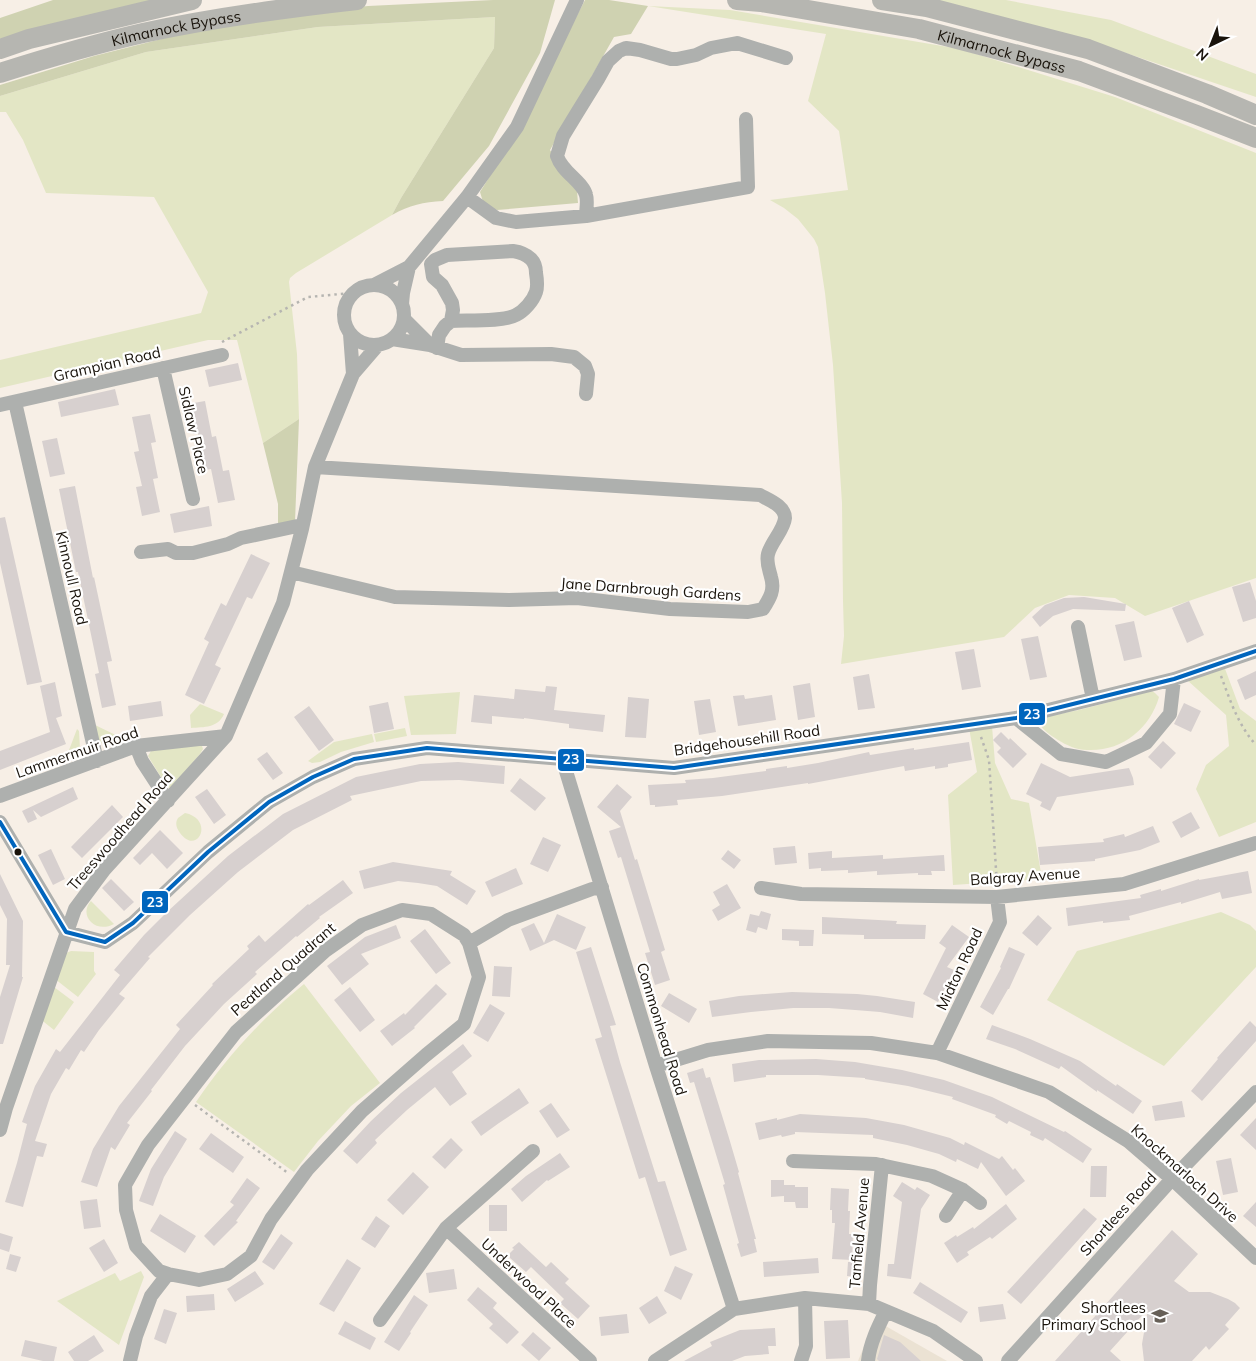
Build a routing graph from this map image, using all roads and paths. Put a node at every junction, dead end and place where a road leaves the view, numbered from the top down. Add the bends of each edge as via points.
1 (192, 0) edge
2 (357, 0) edge
3 (577, 0) edge
4 (737, 0) edge
5 (882, 0) edge
6 (0, 49) edge
7 (786, 58) dead end
8 (0, 73) edge
9 (1256, 116) edge
10 (746, 119) dead end
11 (1256, 138) edge
12 (468, 197) junction
13 (586, 216) junction
14 (409, 267) junction
15 (374, 285) junction
16 (352, 293) junction
17 (402, 304) junction
18 (404, 319) junction
19 (450, 321) junction
20 (350, 334) junction
21 (392, 339) junction
22 (378, 345) junction
23 (433, 346) junction
24 (219, 350) joint
25 (163, 368) junction
26 (353, 374) junction
27 (586, 394) dead end
28 (15, 402) junction
29 (0, 405) edge
30 (315, 467) junction
31 (193, 499) dead end
32 (302, 525) junction
33 (141, 552) dead end
34 (291, 572) junction
35 (1078, 627) dead end
36 (1256, 651) edge
37 (1216, 665) junction
38 (1174, 679) junction
39 (1093, 699) junction
40 (1016, 718) junction
41 (976, 724) junction
42 (226, 736) junction
43 (1256, 745) edge
44 (136, 746) junction
45 (562, 758) junction
46 (97, 761) junction
47 (0, 796) edge
48 (168, 801) junction
49 (0, 822) edge
50 (1256, 842) edge
51 (602, 887) junction
52 (761, 888) dead end
53 (997, 897) junction
54 (66, 932) junction
55 (469, 943) junction
56 (938, 1053) junction
57 (656, 1066) junction
58 (1256, 1092) edge
59 (185, 1098) junction
60 (3, 1107) edge
61 (0, 1130) edge
62 (533, 1152) dead end
63 (793, 1161) dead end
64 (882, 1165) junction
65 (1172, 1179) junction
66 (299, 1181) junction
67 (963, 1190) junction
68 (980, 1203) dead end
69 (946, 1216) dead end
70 (446, 1228) junction
71 (1256, 1258) edge
72 (168, 1274) junction
73 (805, 1298) junction
74 (870, 1304) junction
75 (734, 1309) junction
76 (886, 1310) junction
77 (380, 1320) dead end
78 (130, 1361) edge
79 (590, 1361) edge
80 (655, 1361) edge
81 (802, 1361) edge
82 (868, 1361) edge
83 (976, 1361) edge
84 (1008, 1361) edge

1 - 6 highway, Kilmarnock Bypass via 29,39
2 - 8 highway, Kilmarnock Bypass via 189,24
3 - 12 street via 517,126
4 - 11 highway, Kilmarnock Bypass via 920,29 1079,71
5 - 9 highway, Kilmarnock Bypass via 927,8 1088,49
7 - 13 street via 737,43 677,59 626,48 612,56 563,136 557,156 562,167 586,195
10 - 13 street via 748,187
12 - 13 street via 496,218 516,222
12 - 14 street
14 - 15 street
14 - 17 street
15 - 16 street
15 - 17 street via 392,292
16 - 20 street via 343,313
16 - 24 path via 308,297
17 - 18 street
18 - 21 street via 398,334
18 - 23 street
19 - 19 street via 516,316 536,292 534,262 514,251 447,254 435,260 432,264 433,277 442,285 452,303
19 - 23 street
20 - 22 street via 363,342
20 - 26 street
21 - 22 street
21 - 23 street
22 - 26 street
23 - 27 street via 462,355 551,354 574,357 585,366 588,374
24 - 25 street, Grampian Road
25 - 28 street, Grampian Road
25 - 31 street, Sidlaw Place
26 - 30 street, Treeswoodhead Road
28 - 29 street, Grampian Road
28 - 46 street, Kinnoull Road
30 - 32 street, Treeswoodhead Road
30 - 34 street, Jane Darnbrough Gardens via 760,495 774,502 785,518 768,555 767,565 773,586 771,597 763,609 748,612 670,609 577,598 395,597
32 - 33 street via 241,538 193,553 176,553 168,549
32 - 34 street, Treeswoodhead Road
34 - 42 street, Treeswoodhead Road via 283,603
35 - 39 street
36 - 37 street, Bridgehousehill Road
37 - 38 street, Bridgehousehill Road
37 - 43 path via 1233,710
38 - 39 street, Bridgehousehill Road
38 - 40 street via 1170,714 1146,743 1106,762 1061,754
39 - 40 street, Bridgehousehill Road
40 - 41 street, Bridgehousehill Road
41 - 45 street, Bridgehousehill Road via 674,768
41 - 53 path via 989,760
42 - 44 street, Lammermuir Road
42 - 48 street, Treeswoodhead Road
44 - 46 street, Lammermuir Road
44 - 48 street
45 - 51 street, Commonhead Road
45 - 54 street, Bridgehousehill Road via 427,748 354,759 269,802 208,852 133,923 105,942
46 - 47 street, Lammermuir Road
48 - 54 street, Treeswoodhead Road via 104,870 75,909
49 - 54 street
50 - 53 street, Balgray Avenue via 1124,884
51 - 55 street via 508,920
51 - 57 street, Commonhead Road
52 - 53 street, Balgray Avenue via 801,894
53 - 56 street, Midton Road via 1000,922
54 - 60 street, Treeswoodhead Road
55 - 59 street, Peatland Quadrant via 464,935 431,914 402,910 362,925 325,951 236,1032
55 - 66 street, Peatland Quadrant via 479,978 464,1024 362,1111
56 - 57 street, Knockmarloch Drive via 871,1043 768,1041 708,1050
56 - 65 street, Knockmarloch Drive via 1049,1092 1128,1141
57 - 75 street, Commonhead Road
58 - 65 street, Shortlees Road
59 - 66 path
59 - 72 street, Peatland Quadrant via 148,1145 125,1185 126,1210 136,1246 159,1271
60 - 61 street, Treeswoodhead Road
62 - 70 street
63 - 64 street
64 - 67 street via 932,1176
64 - 74 street, Tanfield Avenue
65 - 71 street, Knockmarloch Drive
65 - 84 street, Shortlees Road
66 - 72 street, Peatland Quadrant via 271,1219 251,1256 227,1274 199,1280
67 - 68 street
67 - 69 street
70 - 77 street
70 - 79 street, Underwood Place
72 - 78 street via 151,1296
73 - 74 street
73 - 75 street
73 - 81 street via 806,1346
74 - 76 street
75 - 80 street
76 - 82 street
76 - 83 street via 933,1331

